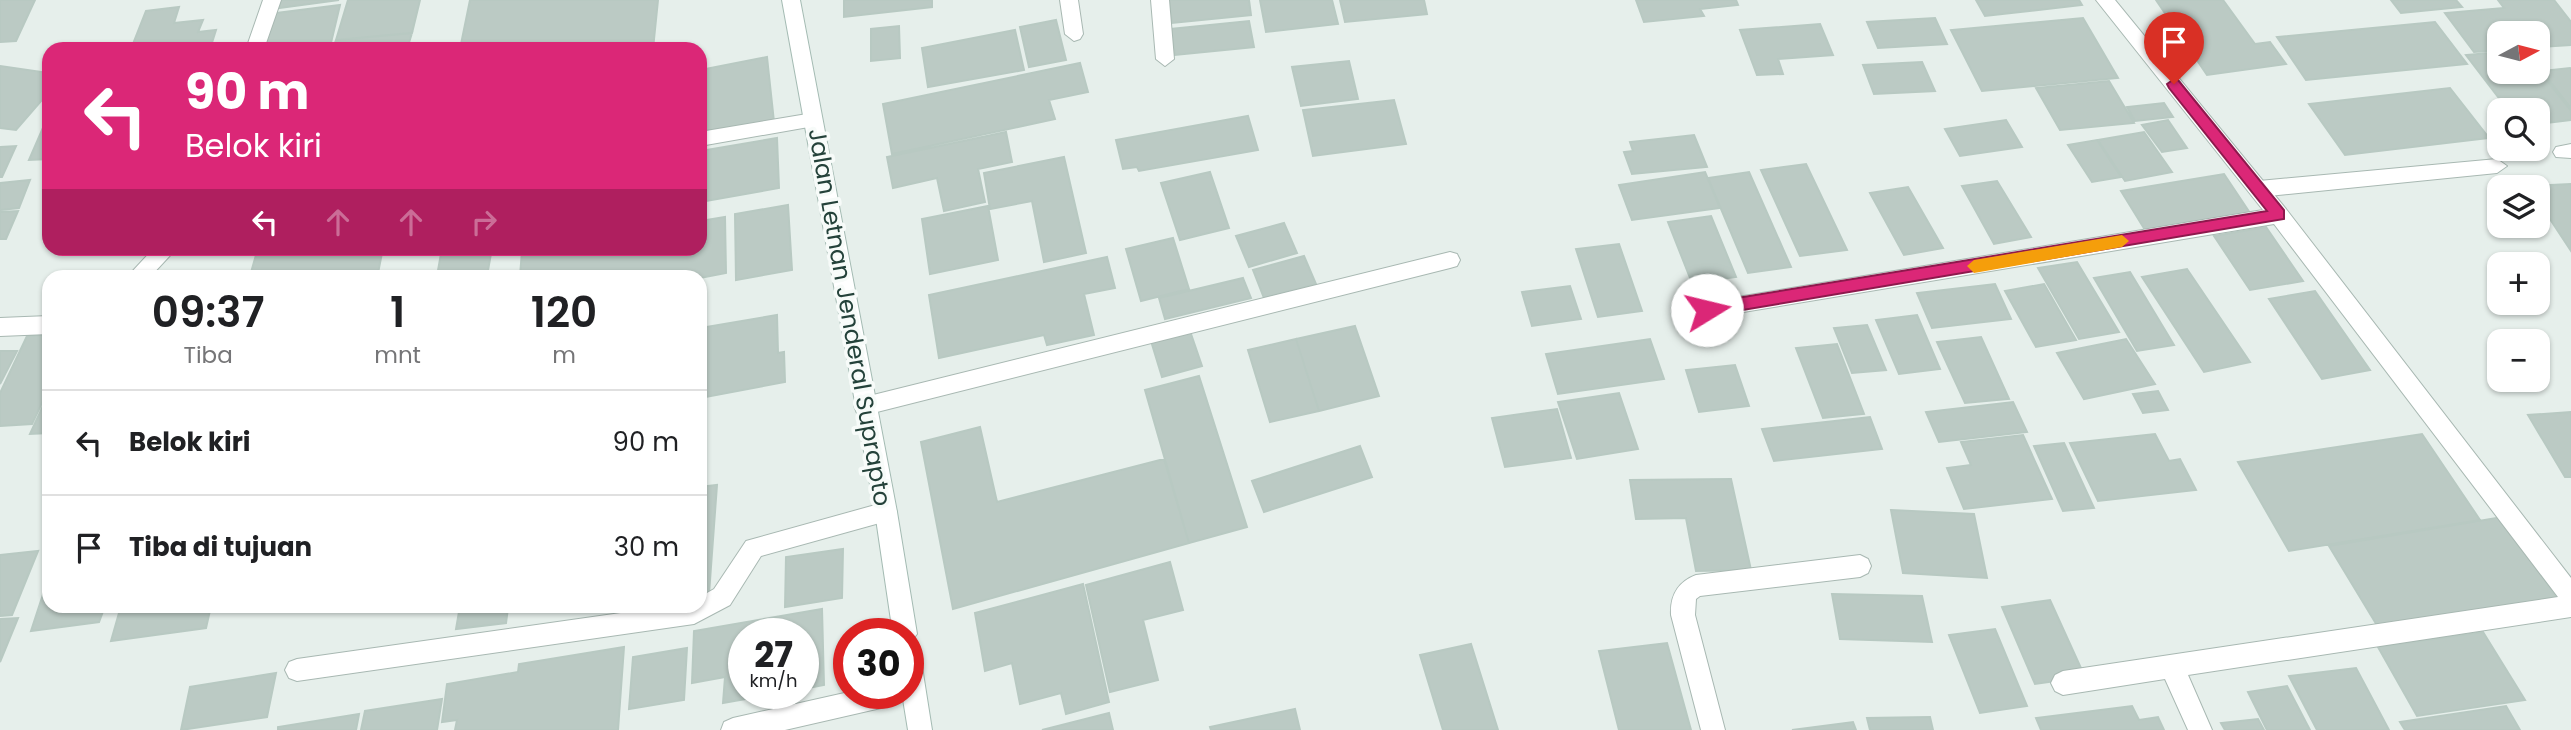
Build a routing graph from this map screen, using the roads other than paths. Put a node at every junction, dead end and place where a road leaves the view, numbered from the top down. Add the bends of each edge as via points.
1 (272, 0) edge
2 (792, 0) edge
3 (1069, 0) edge
4 (1160, 0) edge
5 (2105, 0) edge
6 (1074, 34) dead end
7 (257, 42) edge
8 (1165, 59) dead end
9 (813, 120) junction
10 (707, 138) edge
11 (2497, 166) dead end
12 (2259, 189) junction
13 (2279, 215) junction
14 (159, 256) edge
15 (1450, 260) dead end
16 (144, 270) edge
17 (1707, 310) dead end
18 (42, 325) edge
19 (0, 327) edge
20 (865, 406) junction
21 (886, 512) junction
22 (1860, 566) dead end
23 (2571, 596) edge
24 (707, 606) edge
25 (2571, 606) edge
26 (694, 613) edge
27 (903, 618) edge
28 (2172, 667) junction
29 (297, 670) dead end
30 (2063, 683) dead end
31 (833, 707) edge
32 (912, 709) edge
33 (733, 730) edge
34 (920, 730) edge
35 (1713, 730) edge
36 (2200, 730) edge

1 - 7 street
2 - 9 street, Jalan Letnan Jenderal Suprapto
3 - 6 street
4 - 8 street
5 - 12 street
9 - 10 street
9 - 20 street, Jalan Letnan Jenderal Suprapto
11 - 12 street
12 - 13 street
13 - 17 street
13 - 23 street
14 - 16 street
15 - 20 street
18 - 19 street
20 - 21 street, Jalan Letnan Jenderal Suprapto
21 - 24 street via 754,548 722,597
21 - 27 street, Jalan Letnan Jenderal Suprapto
22 - 35 street via 1696,586 1686,592 1681,601 1683,615
25 - 28 street
26 - 29 street
28 - 30 street
28 - 36 street
31 - 33 street
32 - 34 street

